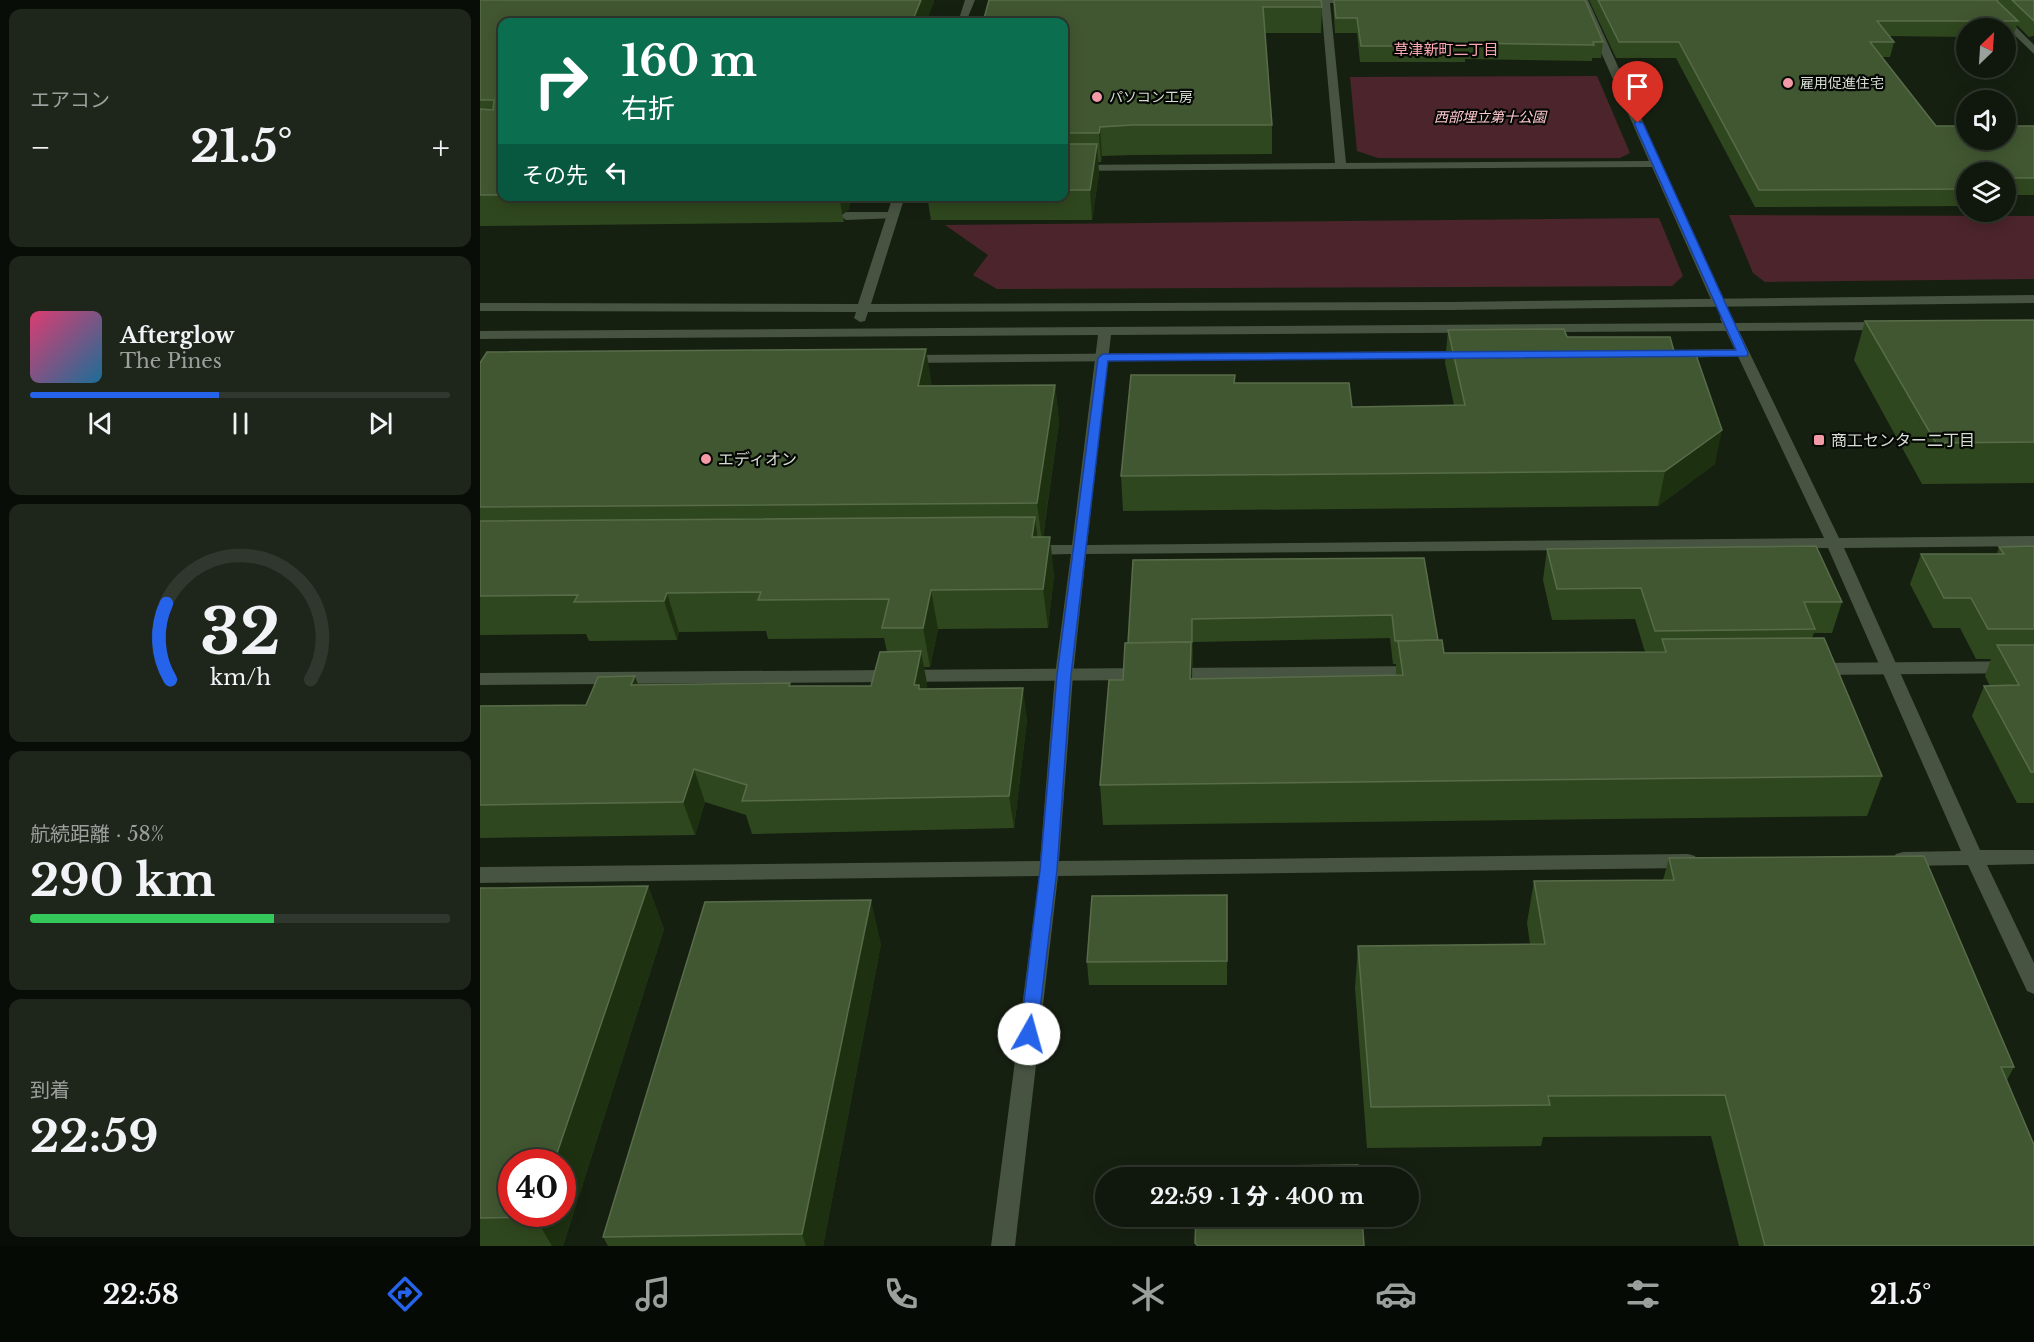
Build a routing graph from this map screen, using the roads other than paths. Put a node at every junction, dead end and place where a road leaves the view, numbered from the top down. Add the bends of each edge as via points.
1 (970, 0) edge
2 (1289, 0) edge
3 (1325, 0) edge
4 (1388, 0) edge
5 (1583, 0) edge
6 (1974, 0) edge
7 (1984, 0) edge
8 (2034, 0) edge
9 (963, 18) edge
10 (2034, 51) edge
11 (1657, 164) junction
12 (1341, 166) junction
13 (1068, 168) edge
14 (898, 201) edge
15 (846, 216) dead end
16 (893, 216) junction
17 (2034, 299) edge
18 (1719, 304) junction
19 (480, 307) edge
20 (864, 309) junction
21 (1730, 326) junction
22 (1895, 326) edge
23 (1105, 332) junction
24 (855, 333) junction
25 (480, 335) edge
26 (1743, 353) junction
27 (1660, 354) edge
28 (1482, 355) edge
29 (1103, 358) junction
30 (890, 359) edge
31 (2034, 541) edge
32 (1834, 543) junction
33 (1020, 550) edge
34 (1080, 550) junction
35 (2034, 667) edge
36 (1795, 669) edge
37 (1891, 669) junction
38 (1435, 672) edge
39 (1064, 675) junction
40 (480, 680) edge
41 (2034, 857) edge
42 (1974, 858) junction
43 (1879, 859) edge
44 (1713, 861) edge
45 (1048, 870) junction
46 (480, 875) edge
47 (2034, 985) edge
48 (1003, 1246) edge

1 - 9 street
2 - 3 street
3 - 4 street
3 - 12 street
5 - 11 street
6 - 7 street
7 - 8 street
7 - 10 street
11 - 12 street
11 - 18 street
12 - 13 street
14 - 16 street
15 - 16 street
16 - 20 street
17 - 18 street
18 - 20 street
18 - 21 street
19 - 20 street
20 - 24 street
21 - 22 street
21 - 23 street
21 - 26 street
23 - 24 street
23 - 29 street
24 - 25 street
26 - 27 street
26 - 32 street
28 - 29 street
29 - 30 street
29 - 34 street
31 - 32 street
32 - 34 street
32 - 37 street
33 - 34 street
34 - 39 street
35 - 37 street
36 - 37 street
37 - 42 street
38 - 39 street
39 - 40 street
39 - 45 street
41 - 42 street
42 - 43 street
42 - 47 street
44 - 45 street
45 - 46 street
45 - 48 street

